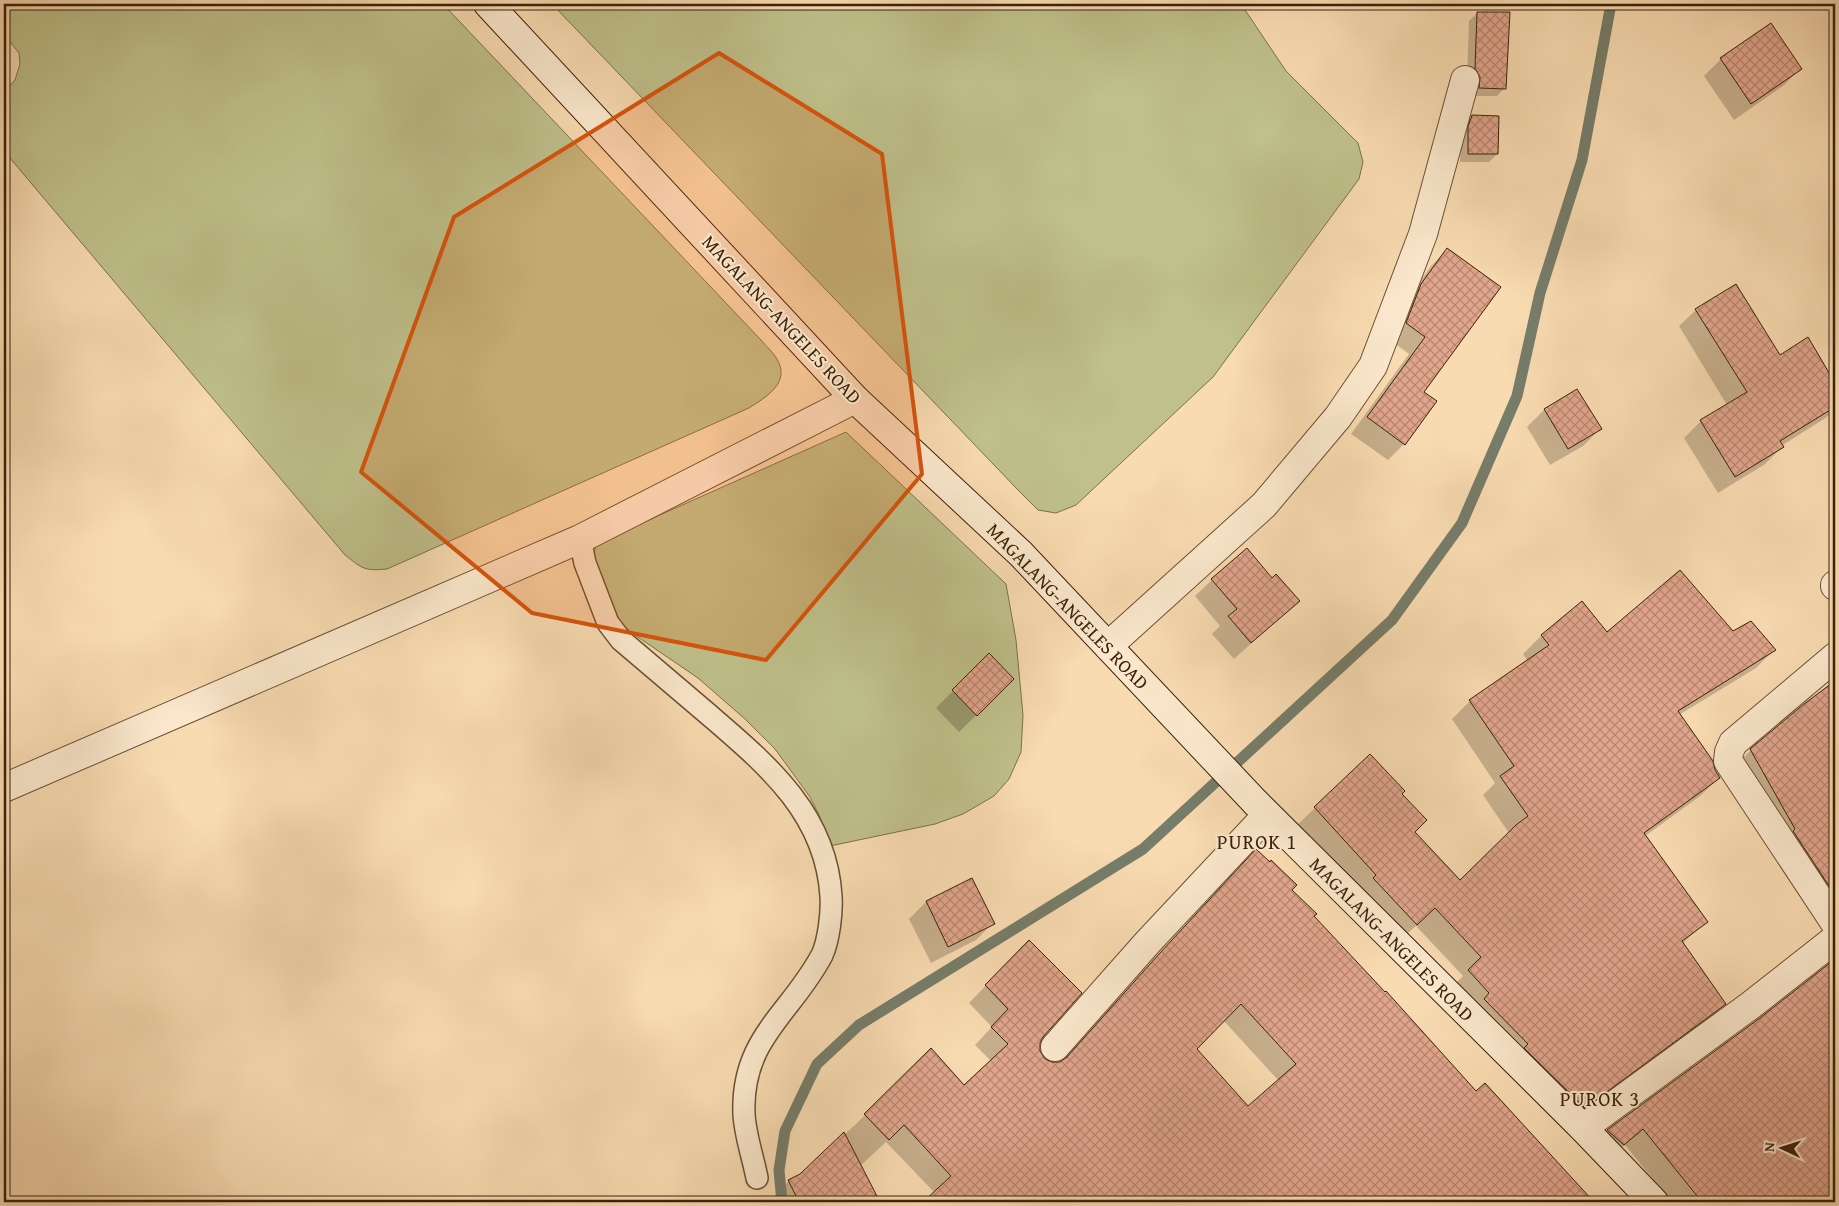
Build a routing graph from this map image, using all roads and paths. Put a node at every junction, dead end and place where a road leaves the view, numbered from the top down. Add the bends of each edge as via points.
1 (488, 4) edge
2 (1465, 80) dead end
3 (856, 399) junction
4 (580, 539) junction
5 (1108, 646) junction
6 (1835, 657) edge
7 (4, 788) edge
8 (1261, 808) junction
9 (1835, 923) edge
10 (1835, 939) edge
11 (1056, 1047) dead end
12 (1583, 1128) junction
13 (757, 1178) dead end
14 (1654, 1202) edge

1 - 3 street, MAGALANG-ANGELES ROAD
2 - 5 street via 1423,234 1373,366 1338,417 1264,505
3 - 4 street
3 - 5 street, MAGALANG-ANGELES ROAD via 1020,554
4 - 7 street
4 - 13 lane via 585,563 608,623 621,640 760,758 797,801 817,836 829,870 832,913 822,954 760,1042 745,1088 744,1116
5 - 8 street, MAGALANG-ANGELES ROAD
6 - 9 street via 1733,743 1728,761
8 - 11 street
8 - 12 street, MAGALANG-ANGELES ROAD
10 - 12 street
12 - 14 street, MAGALANG-ANGELES ROAD

